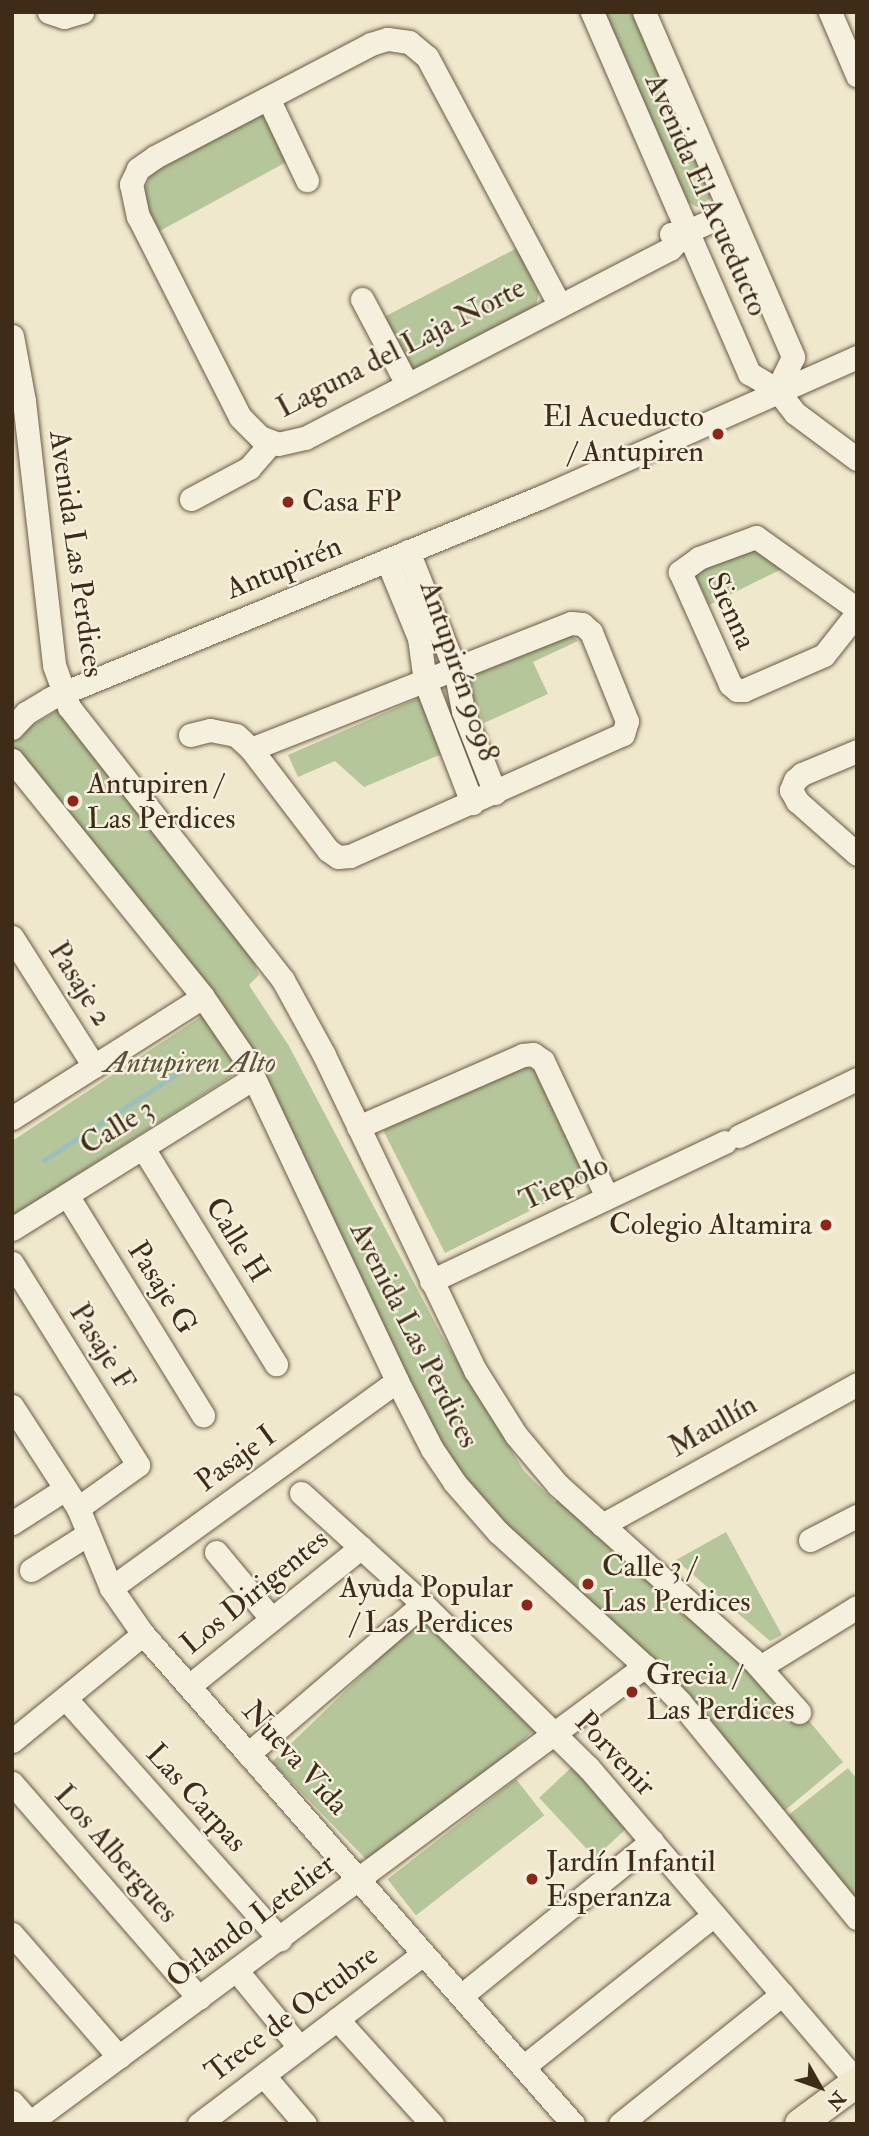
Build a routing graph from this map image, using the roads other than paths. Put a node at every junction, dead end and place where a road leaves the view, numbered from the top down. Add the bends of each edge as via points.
1 (49, 12) edge
2 (82, 12) edge
3 (592, 12) edge
4 (644, 12) edge
5 (830, 12) edge
6 (857, 75) edge
7 (268, 98) junction
8 (307, 180) dead end
9 (730, 212) junction
10 (687, 232) junction
11 (555, 297) junction
12 (362, 299) dead end
13 (12, 336) edge
14 (857, 357) edge
15 (407, 384) junction
16 (778, 390) junction
17 (271, 443) junction
18 (857, 458) edge
19 (191, 499) dead end
20 (397, 556) junction
21 (857, 611) edge
22 (455, 669) junction
23 (425, 681) junction
24 (62, 694) junction
25 (12, 728) edge
26 (190, 735) dead end
27 (251, 749) junction
28 (857, 751) edge
29 (12, 761) edge
30 (495, 793) junction
31 (472, 803) junction
32 (857, 853) edge
33 (12, 937) edge
34 (202, 997) junction
35 (94, 1066) junction
36 (254, 1078) junction
37 (857, 1079) edge
38 (16, 1108) edge
39 (358, 1127) junction
40 (144, 1148) junction
41 (67, 1195) junction
42 (607, 1198) junction
43 (12, 1229) edge
44 (12, 1263) edge
45 (431, 1281) junction
46 (276, 1364) dead end
47 (397, 1381) junction
48 (857, 1384) edge
49 (204, 1415) dead end
50 (16, 1421) edge
51 (301, 1493) dead end
52 (72, 1498) junction
53 (857, 1516) edge
54 (12, 1523) edge
55 (602, 1525) junction
56 (88, 1534) junction
57 (810, 1540) dead end
58 (361, 1547) junction
59 (216, 1552) dead end
60 (31, 1570) dead end
61 (111, 1588) junction
62 (423, 1604) junction
63 (857, 1607) edge
64 (271, 1618) junction
65 (143, 1634) junction
66 (645, 1667) junction
67 (760, 1667) junction
68 (189, 1686) junction
69 (66, 1699) junction
70 (799, 1712) dead end
71 (554, 1734) junction
72 (12, 1741) edge
73 (248, 1754) junction
74 (12, 1783) edge
75 (652, 1840) junction
76 (360, 1879) junction
77 (714, 1915) junction
78 (857, 1918) edge
79 (12, 1934) edge
80 (280, 1939) junction
81 (423, 1954) junction
82 (237, 1971) junction
83 (782, 1994) junction
84 (461, 1996) junction
85 (199, 1998) junction
86 (337, 2020) junction
87 (300, 2048) junction
88 (119, 2057) junction
89 (523, 2067) junction
90 (264, 2076) junction
91 (857, 2082) edge
92 (12, 2102) edge
93 (29, 2123) edge
94 (199, 2124) edge
95 (305, 2124) edge
96 (432, 2124) edge
97 (573, 2124) edge
98 (620, 2124) edge
99 (800, 2124) edge

1 - 2 street via 64,17
3 - 10 street, Avenida El Acueducto
4 - 9 street, Avenida El Acueducto
5 - 6 street
7 - 8 street
7 - 11 street via 370,44 387,39 409,42 427,57
7 - 17 street via 155,157 138,169 131,184 138,216 235,406 253,432
9 - 10 street, Laguna del Laja Norte
9 - 16 street, Avenida El Acueducto via 793,357
10 - 11 street, Laguna del Laja Norte via 670,249
10 - 16 street, Avenida El Acueducto via 749,373
11 - 15 street, Laguna del Laja Norte
12 - 15 street
13 - 24 street, Avenida Las Perdices via 24,401 54,665
14 - 16 street, Antupirén
15 - 17 street, Laguna del Laja Norte via 305,438
16 - 18 street, Avenida El Acueducto via 795,412
16 - 20 street, Antupirén
17 - 19 street via 249,468
20 - 22 street, Antupirén 9098
20 - 23 street, Antupirén 9098 via 419,638
20 - 24 street, Antupirén
21 - 21 street, Sienna via 824,655 737,690 730,684 680,572 699,558 756,537
22 - 23 street
22 - 30 street, Antupirén 9098 via 463,711
22 - 30 street, Antupirén 9098 via 570,623 582,624 591,632 627,721 618,739
23 - 27 street
23 - 31 street, Antupirén 9098
24 - 25 street, Antupirén via 40,704
24 - 39 street, Avenida Las Perdices via 272,965 300,1009
26 - 27 street via 210,730 236,735
27 - 31 street via 338,857 350,856
28 - 32 street via 802,774 791,790 797,801
29 - 34 street, Avenida Las Perdices
30 - 31 street
33 - 35 street, Pasaje 2
34 - 35 street
34 - 36 street, Avenida Las Perdices
35 - 38 street
36 - 40 street, Calle 3
36 - 47 street, Avenida Las Perdices
37 - 42 street, Tiepolo
39 - 42 street via 533,1054 543,1061
39 - 45 street, Avenida Las Perdices
40 - 41 street, Calle 3
40 - 46 street, Calle H
41 - 43 street, Calle 3
41 - 49 street, Pasaje G
42 - 45 street, Tiepolo
44 - 52 street, Pasaje F via 138,1465
45 - 55 street, Avenida Las Perdices via 488,1393 516,1435 550,1477
47 - 61 street, Pasaje I
47 - 66 street, Avenida Las Perdices via 432,1449 476,1510
48 - 55 street, Maullín
50 - 52 street, Nueva Vida
51 - 58 street, Porvenir
52 - 54 street
52 - 56 street, Nueva Vida
53 - 57 street
55 - 67 street, Avenida Las Perdices
56 - 60 street
56 - 61 street, Nueva Vida
58 - 62 street, Porvenir
58 - 64 street, Los Dirigentes
59 - 64 street
61 - 65 street, Nueva Vida
62 - 71 street, Porvenir
62 - 73 street
63 - 67 street
64 - 68 street, Los Dirigentes
65 - 68 street, Nueva Vida
65 - 69 street
66 - 71 street, Orlando Letelier
66 - 78 street, Avenida Las Perdices via 680,1702
67 - 70 street, Avenida Las Perdices
68 - 73 street, Nueva Vida
69 - 72 street
69 - 80 street, Las Carpas
71 - 75 street, Porvenir
71 - 76 street, Orlando Letelier
73 - 76 street, Nueva Vida
74 - 85 street, Los Albergues
75 - 77 street, Porvenir
75 - 84 street
76 - 80 street, Orlando Letelier
76 - 81 street, Nueva Vida
77 - 83 street, Porvenir
77 - 89 street
79 - 88 street
80 - 82 street, Orlando Letelier
81 - 84 street, Nueva Vida
81 - 86 street, Trece de Octubre
82 - 85 street, Orlando Letelier
82 - 87 street
83 - 91 street, Porvenir
83 - 98 street
84 - 89 street, Nueva Vida
85 - 88 street, Orlando Letelier
86 - 87 street, Trece de Octubre
86 - 96 street
87 - 90 street, Trece de Octubre
88 - 93 street, Orlando Letelier
89 - 97 street, Nueva Vida
90 - 94 street, Trece de Octubre
90 - 95 street
91 - 99 main road
92 - 93 street

